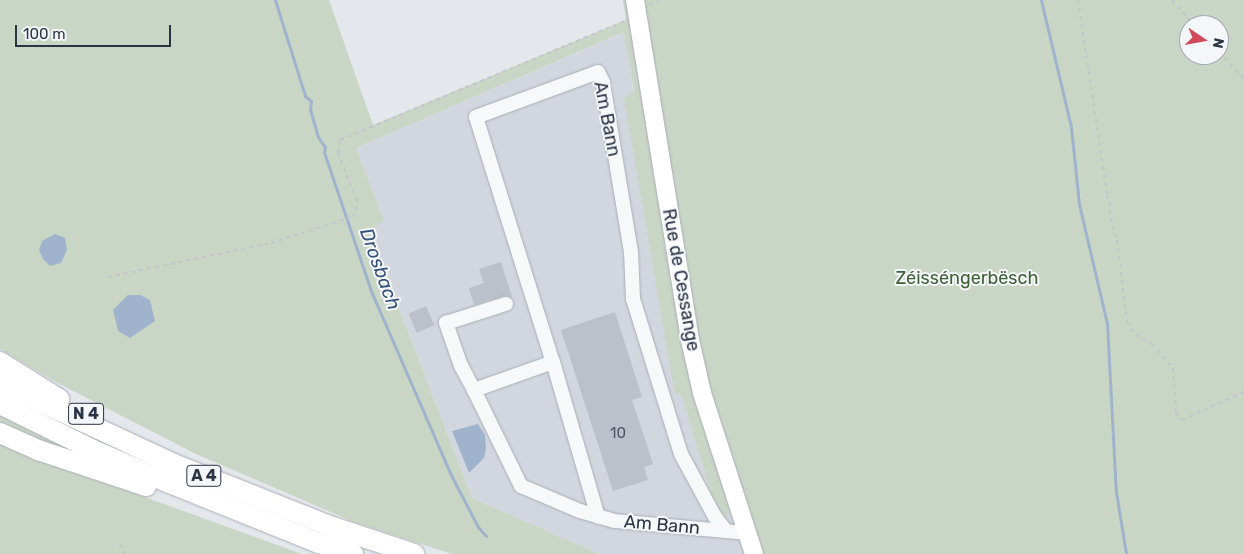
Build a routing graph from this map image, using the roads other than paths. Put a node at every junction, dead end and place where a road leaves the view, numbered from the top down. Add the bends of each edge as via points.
1 (635, 0) edge
2 (506, 304) dead end
3 (0, 362) edge
4 (553, 362) junction
5 (0, 383) edge
6 (474, 390) junction
7 (0, 404) edge
8 (0, 434) edge
9 (174, 464) junction
10 (598, 517) junction
11 (726, 531) junction
12 (746, 533) junction
13 (328, 554) edge
14 (353, 554) edge
15 (414, 554) edge
16 (754, 554) edge

1 - 12 main road, Rue de Cessange via 690,340 702,393
2 - 6 lane, Am Bann via 446,323 461,366
3 - 9 highway, N 4 via 46,392
4 - 6 lane
4 - 10 lane, Am Bann
4 - 11 lane, Am Bann via 476,117 598,72 603,82 630,252 633,299 681,454
5 - 9 highway, A 4
6 - 10 lane, Am Bann via 521,486
7 - 14 highway, A 4 via 167,482
8 - 13 highway, A 4
9 - 15 highway, A 4 via 326,525
10 - 11 lane, Am Bann
11 - 12 lane, Am Bann
12 - 16 main road, Rue de Cessange

